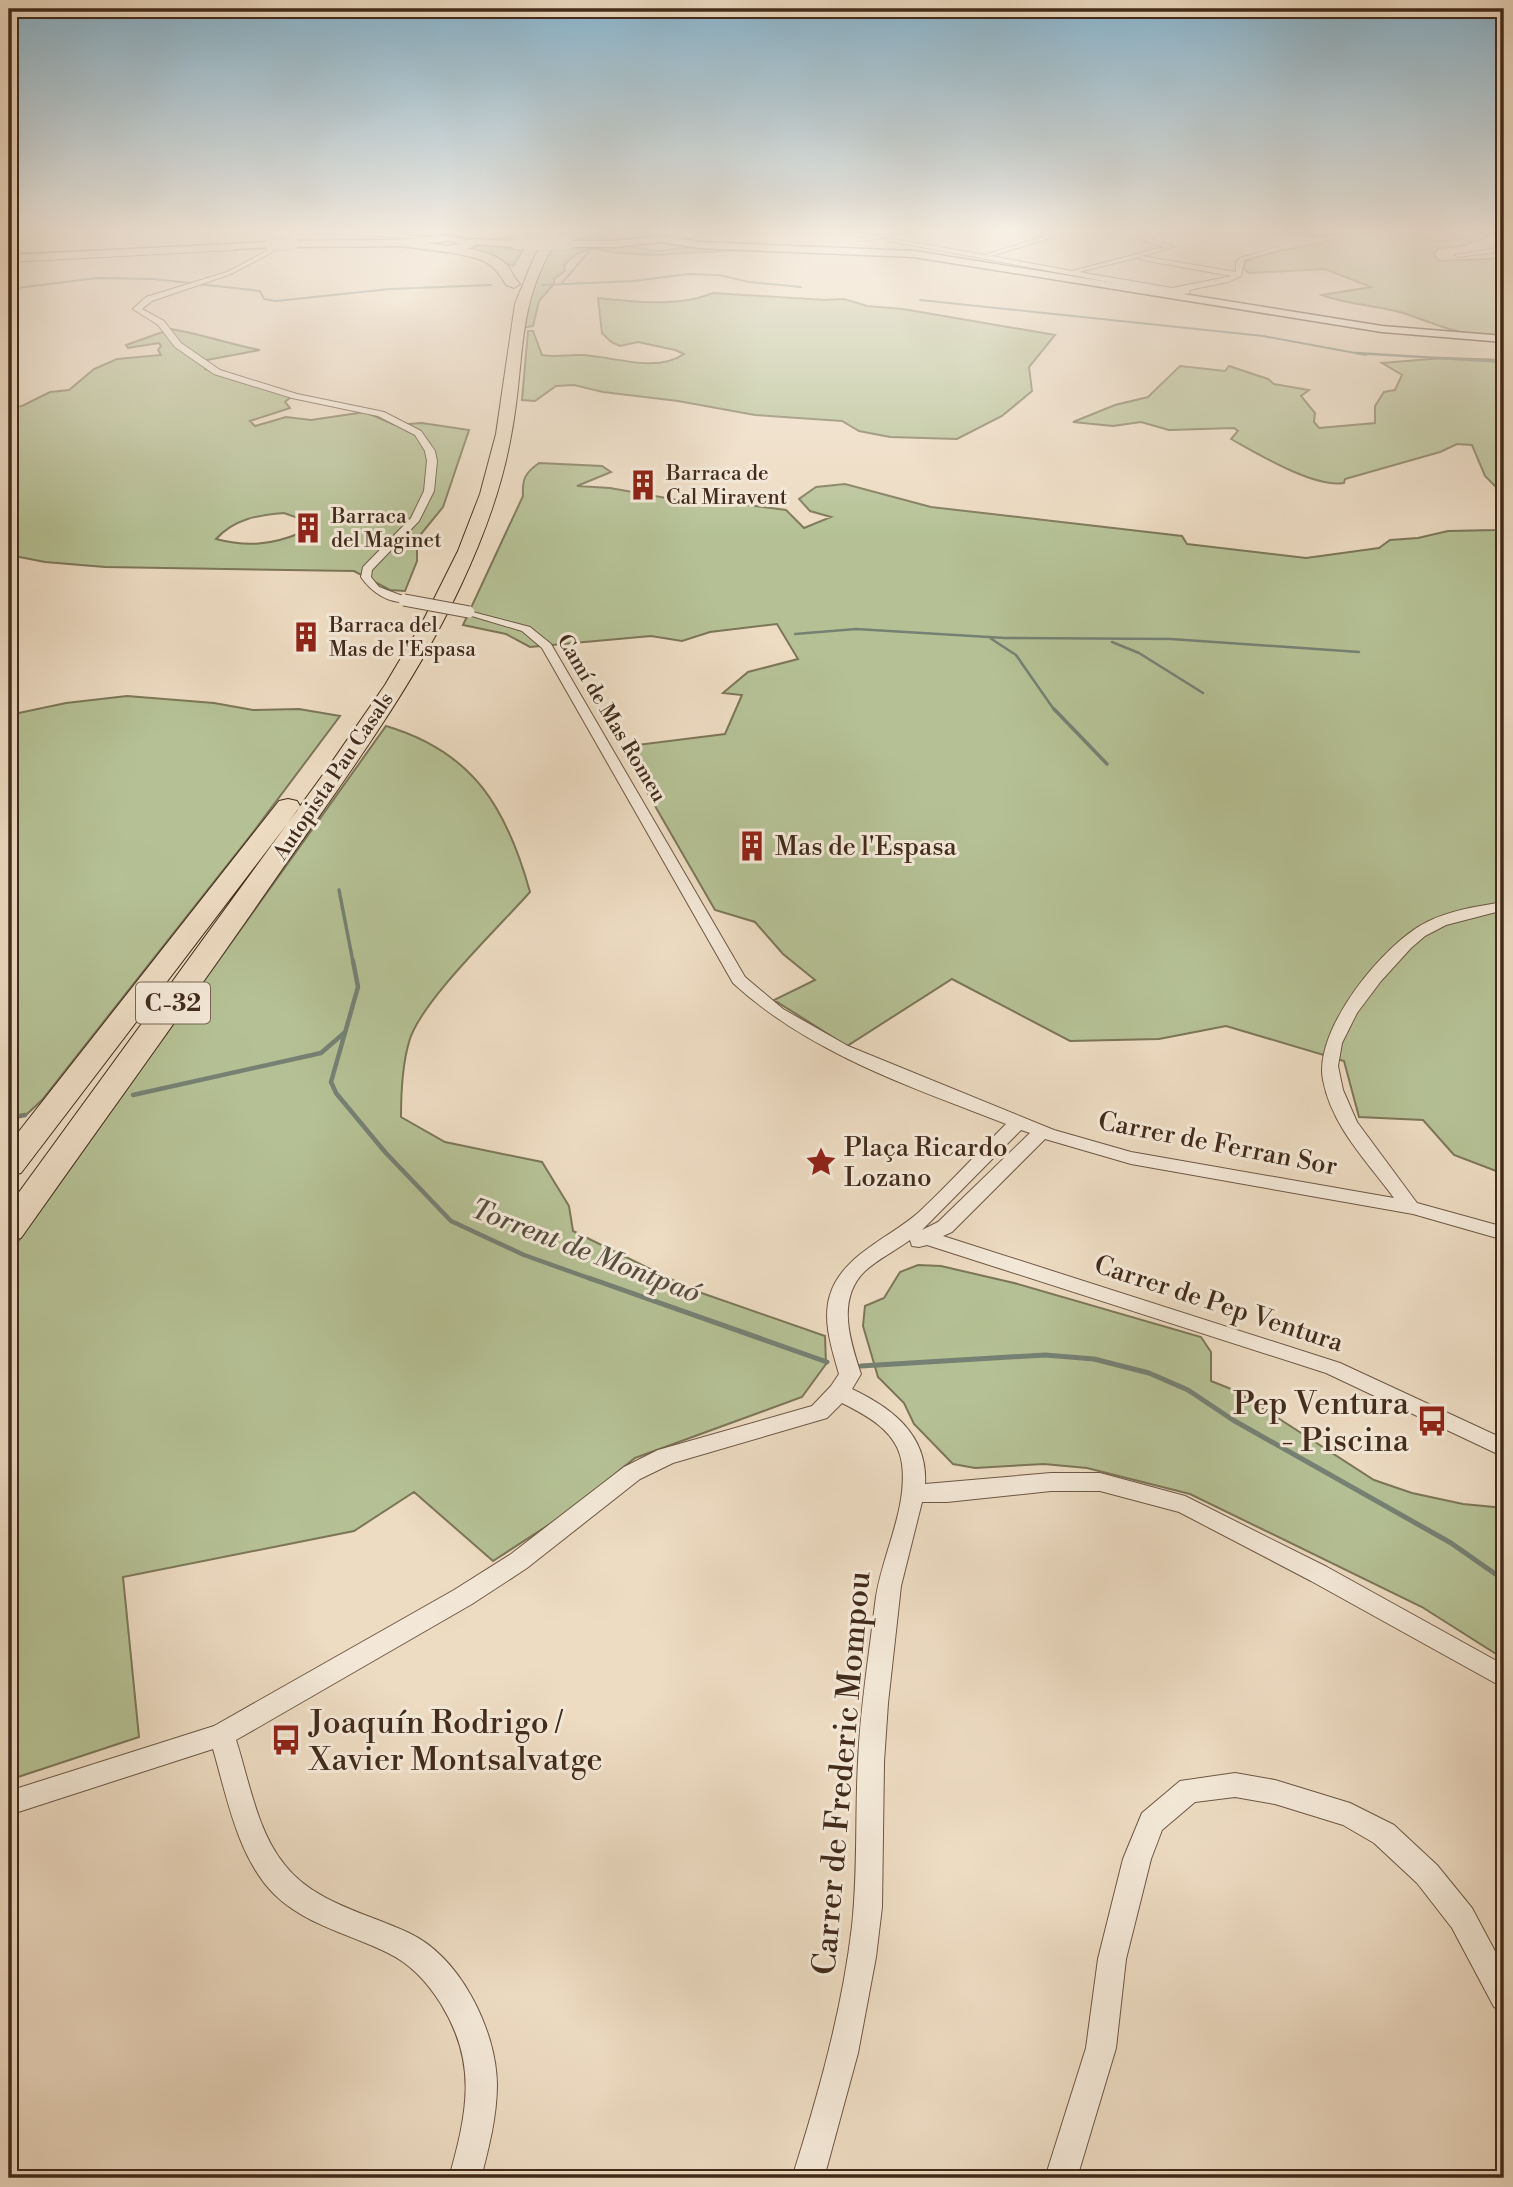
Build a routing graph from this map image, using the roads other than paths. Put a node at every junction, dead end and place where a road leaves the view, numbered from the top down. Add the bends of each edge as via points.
1 (168, 332) edge
2 (503, 332) edge
3 (517, 332) edge
4 (1416, 332) edge
5 (1503, 340) edge
6 (363, 700) dead end
7 (330, 765) junction
8 (1504, 906) edge
9 (850, 1053) joint
10 (1019, 1121) junction
11 (1044, 1130) junction
12 (9, 1166) edge
13 (1410, 1206) junction
14 (9, 1230) edge
15 (1504, 1234) edge
16 (917, 1235) junction
17 (839, 1392) junction
18 (1504, 1449) edge
19 (912, 1493) junction
20 (1504, 1677) edge
21 (221, 1735) junction
22 (9, 1803) edge
23 (1504, 1997) edge
24 (465, 2178) edge
25 (808, 2178) edge
26 (1061, 2178) edge

1 - 9 street, Camí de Mas Romeu, bridge via 178,345 217,372 284,393 381,414 408,426 425,442 432,461 429,491 405,532 367,569 366,577 375,589 404,600 526,629 547,646 739,980 771,1009
2 - 6 highway, Autopista Pau Casals / C-32 via 486,451 467,509 418,614
3 - 7 highway, Autopista Pau Casals / C-32 via 505,431 476,530 428,630
4 - 5 main road
7 - 12 highway, Autopista Pau Casals / C-32 via 285,811
7 - 14 highway, Autopista Pau Casals / C-32
8 - 13 street via 1431,925 1399,948 1334,1041 1329,1067 1350,1130
9 - 10 street, Carrer de Ferran Sor
10 - 11 street, Carrer de Ferran Sor
10 - 16 street
11 - 13 street, Carrer de Ferran Sor via 1129,1158
11 - 16 street via 945,1227
13 - 15 street, Carrer de Ferran Sor
16 - 17 street via 901,1249 879,1250 849,1278 840,1294 838,1330 850,1374
16 - 18 street, Carrer de Pep Ventura via 1333,1368
17 - 19 street, Carrer de Frederic Mompou via 874,1409 900,1434 914,1464
17 - 21 street via 819,1412 666,1456 632,1473 529,1553 463,1597
19 - 20 street via 1100,1482 1185,1505
19 - 25 street, Carrer de Frederic Mompou via 889,1585 879,1671 870,1778 867,1923 857,1993
21 - 22 street
21 - 24 street via 274,1873 296,1894 330,1914 416,1953 466,2015 480,2050 482,2105
23 - 26 street via 1462,1918 1427,1874 1384,1834 1350,1815 1275,1792 1235,1785 1189,1790 1152,1822 1138,1859 1112,1959 1101,2048

